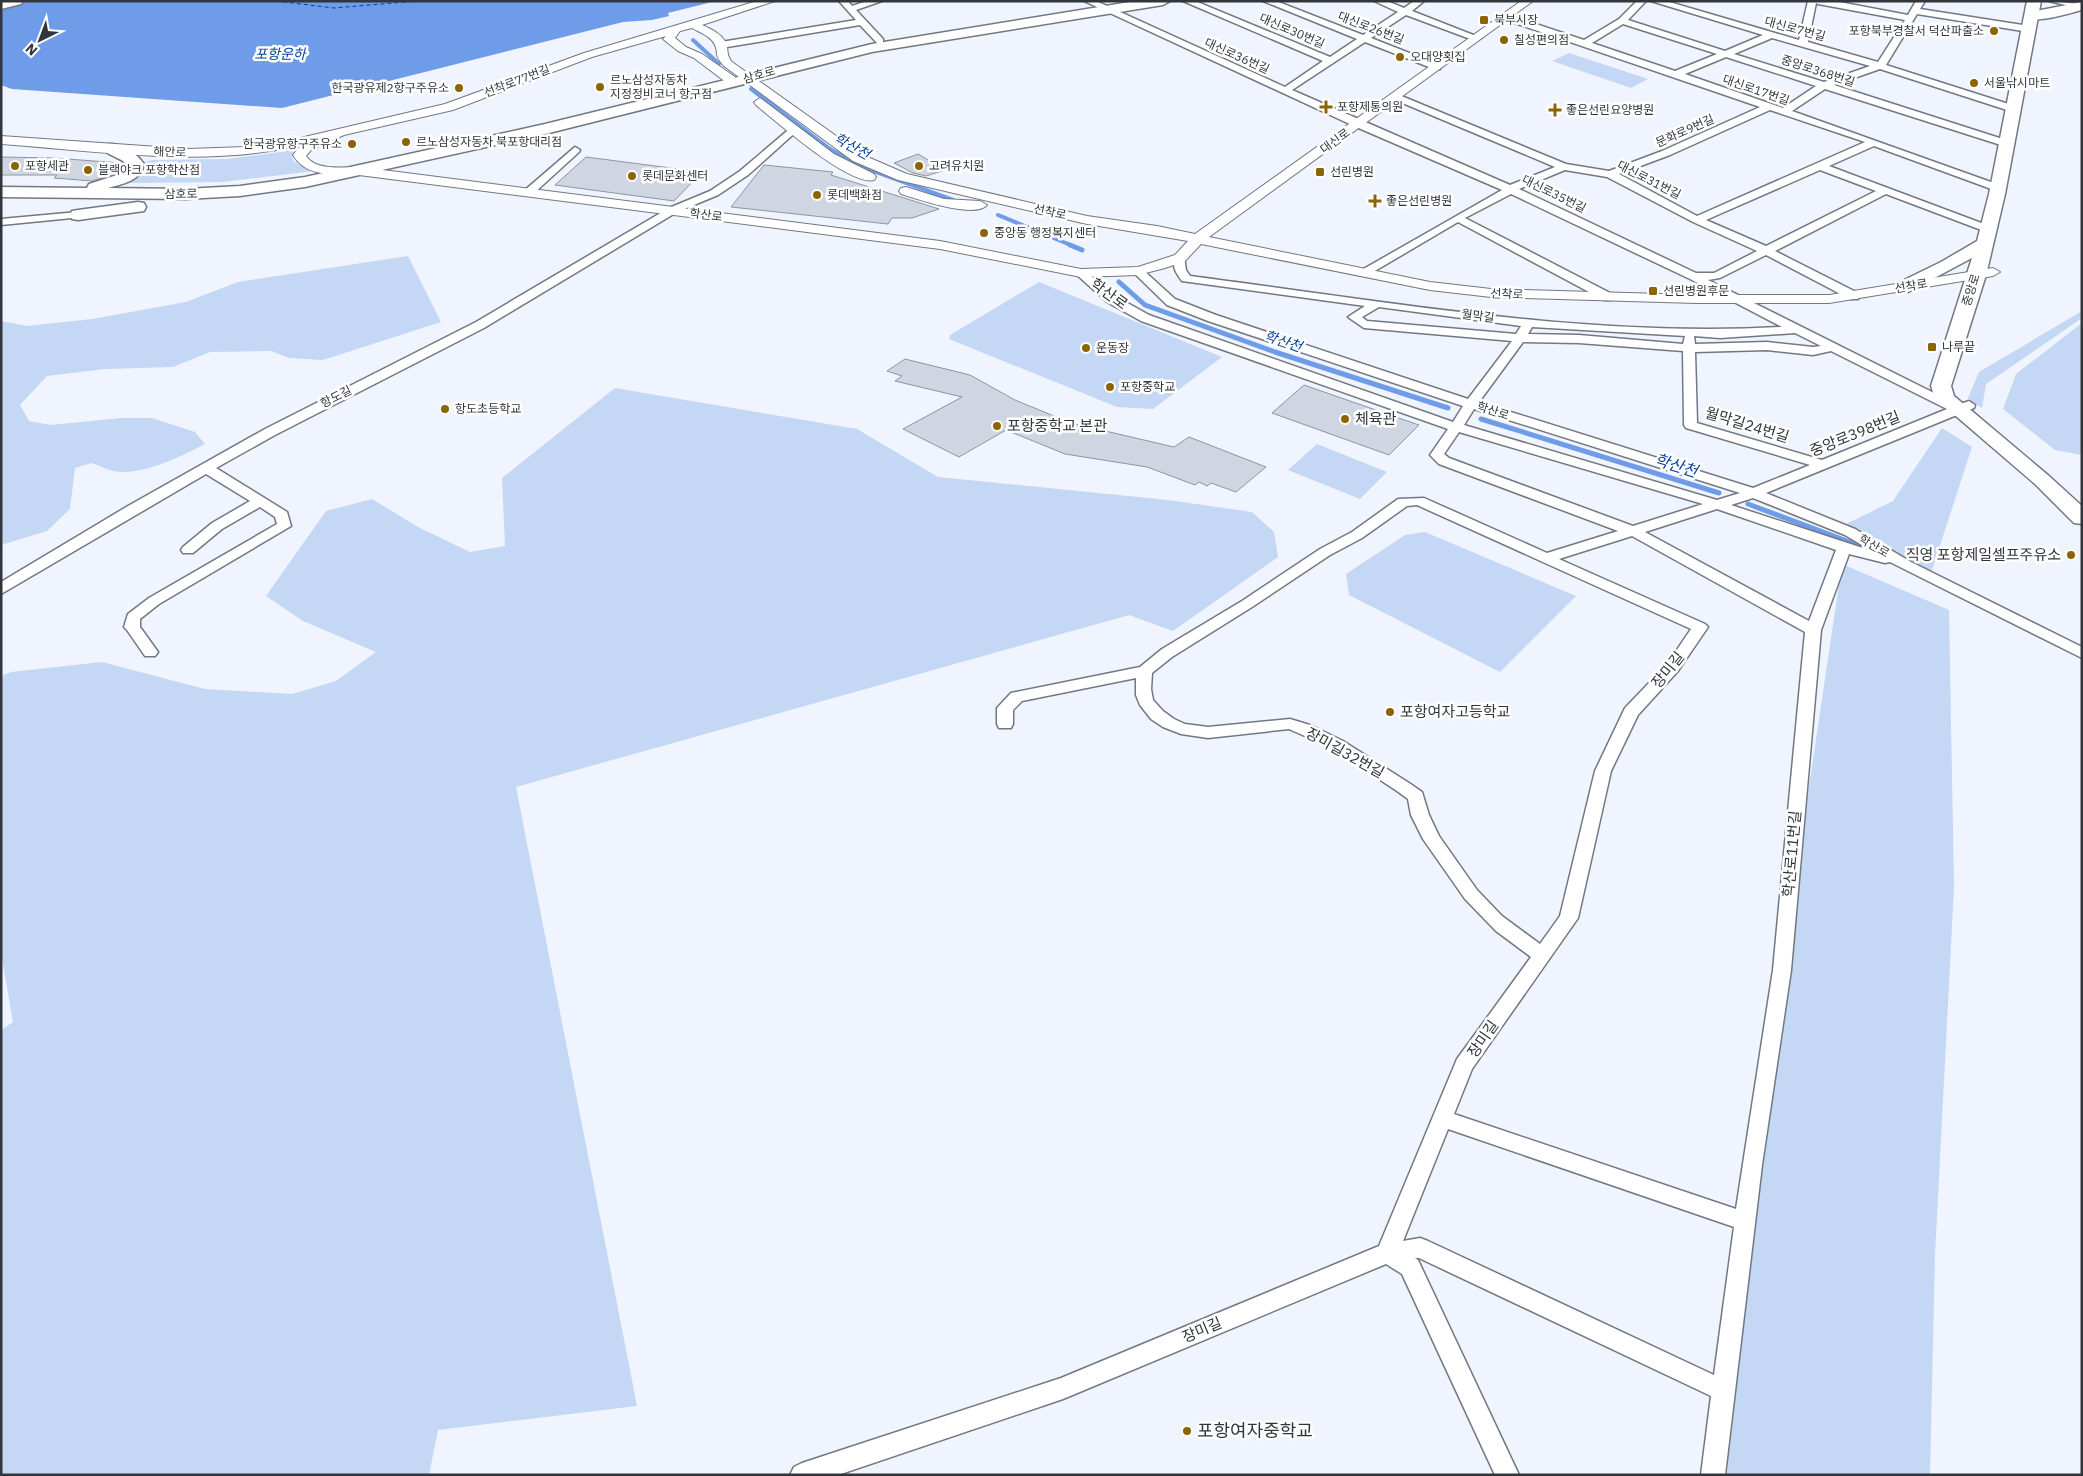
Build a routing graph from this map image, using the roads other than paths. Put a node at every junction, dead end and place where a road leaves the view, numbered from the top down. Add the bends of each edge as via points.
1 (16, 1) edge
2 (770, 1) edge
3 (843, 1) edge
4 (878, 1) edge
5 (1125, 1) edge
6 (1163, 1) edge
7 (1187, 1) edge
8 (1267, 1) edge
9 (1378, 1) edge
10 (1420, 1) edge
11 (1528, 1) edge
12 (1642, 1) edge
13 (1655, 1) edge
14 (1812, 1) edge
15 (1818, 1) edge
16 (1921, 1) edge
17 (2053, 1) edge
18 (1, 5) edge
19 (1097, 6) edge
20 (2080, 7) edge
21 (850, 9) junction
22 (1405, 12) junction
23 (2037, 12) edge
24 (1913, 15) junction
25 (1506, 17) junction
26 (1622, 21) junction
27 (862, 22) junction
28 (693, 24) junction
29 (676, 29) junction
30 (1768, 36) junction
31 (1364, 38) junction
32 (1476, 38) junction
33 (717, 40) junction
34 (880, 41) junction
35 (1586, 43) junction
36 (1803, 44) junction
37 (678, 47) junction
38 (1726, 54) junction
39 (588, 55) junction
40 (1331, 61) junction
41 (1880, 66) junction
42 (1437, 67) junction
43 (1675, 75) junction
44 (739, 78) junction
45 (1823, 86) junction
46 (1285, 91) junction
47 (1396, 97) junction
48 (1768, 107) junction
49 (2014, 109) junction
50 (1784, 112) junction
51 (1358, 124) junction
52 (793, 129) junction
53 (338, 134) junction
54 (1, 140) edge
55 (1874, 142) junction
56 (2008, 144) junction
57 (110, 148) junction
58 (575, 150) dead end
59 (1820, 166) junction
60 (1564, 167) junction
61 (359, 171) junction
62 (1610, 174) junction
63 (1998, 188) junction
64 (1512, 190) junction
65 (1884, 191) junction
66 (1, 192) edge
67 (529, 192) junction
68 (57, 193) junction
69 (215, 193) junction
70 (1027, 207) junction
71 (672, 210) junction
72 (78, 215) junction
73 (1458, 218) junction
74 (1696, 220) junction
75 (1, 222) edge
76 (1986, 236) junction
77 (1200, 238) junction
78 (1765, 250) junction
79 (1180, 258) junction
80 (1138, 271) junction
81 (1081, 273) junction
82 (1985, 273) junction
83 (1364, 274) junction
84 (1694, 277) junction
85 (1902, 288) junction
86 (1854, 296) junction
87 (1608, 297) junction
88 (1733, 299) junction
89 (1376, 304) junction
90 (1528, 323) junction
91 (1795, 330) junction
92 (1689, 333) junction
93 (1520, 338) junction
94 (1690, 348) junction
95 (1832, 348) junction
96 (1471, 404) junction
97 (1963, 407) junction
98 (1456, 427) junction
99 (1824, 465) junction
100 (206, 468) junction
101 (1754, 494) junction
102 (2082, 496) edge
103 (260, 501) junction
104 (1716, 504) junction
105 (2082, 518) edge
106 (1635, 532) junction
107 (1844, 548) junction
108 (188, 550) dead end
109 (1546, 558) junction
110 (1906, 565) junction
111 (1, 590) edge
112 (1813, 630) junction
113 (150, 652) dead end
114 (2082, 653) edge
115 (1145, 671) junction
116 (1005, 724) dead end
117 (1542, 955) junction
118 (1442, 1119) junction
119 (1745, 1221) junction
120 (1387, 1253) junction
121 (1724, 1390) junction
122 (802, 1475) edge
123 (1507, 1475) edge
124 (1713, 1475) edge

1 - 18 main road
2 - 28 street, 선착로77번길
3 - 21 street
4 - 21 street
5 - 19 main road, 삼호로
6 - 19 main road, 삼호로
7 - 40 street, 대신로30번길
8 - 31 street, 대신로26번길
9 - 22 street
10 - 22 street
11 - 25 street, 대신로
12 - 26 street
13 - 30 street, 대신로7번길
14 - 36 street
15 - 24 street
16 - 24 street
17 - 20 street
19 - 34 main road, 삼호로
19 - 44 main road, 삼호로 via 872,48
19 - 46 street, 대신로36번길
20 - 23 main road
21 - 27 street
22 - 31 street
22 - 32 street
23 - 24 street
23 - 49 main road, 중앙로
23 - 82 main road, 중앙로
24 - 41 street
25 - 32 street, 대신로
25 - 35 street, 대신로17번길
26 - 35 street
26 - 38 street, 중앙로368번길
27 - 33 street
27 - 34 street
28 - 29 street, 선착로77번길
28 - 33 street
29 - 37 street via 669,39
29 - 39 street, 선착로77번길
30 - 36 street, 대신로7번길
30 - 38 street
31 - 40 street
31 - 42 street, 대신로26번길
32 - 42 street, 대신로
33 - 37 street via 685,36
33 - 44 street, 선착로 via 721,56
34 - 44 main road, 삼호로
35 - 43 street, 대신로17번길
36 - 41 street, 대신로7번길
37 - 39 street via 651,46
37 - 44 street, 선착로
38 - 43 street
38 - 45 street, 중앙로368번길
39 - 53 street, 선착로77번길 via 449,106
40 - 46 street
41 - 45 street
41 - 49 street, 대신로7번길
42 - 47 street, 대신로
43 - 48 street, 대신로17번길
44 - 52 street, 선착로
44 - 61 main road, 삼호로 via 545,129
44 - 70 street, 선착로 via 858,158 922,183
45 - 50 street
45 - 56 street, 중앙로368번길
46 - 51 street, 대신로36번길
47 - 51 street, 대신로
47 - 60 street, 대신로31번길
48 - 50 street, 대신로17번길
48 - 62 street, 문화로9번길 via 1666,153
49 - 56 main road, 중앙로
50 - 55 street, 대신로17번길
51 - 64 street, 대신로35번길
51 - 77 street, 대신로
52 - 70 street, 선착로 via 829,157 863,175 907,192 943,203
52 - 71 street, 항도길 via 744,173 714,193
53 - 57 street, 해안로 via 283,146 228,152
53 - 61 street, 학산로 via 307,147 299,155 301,160 324,169
54 - 57 street, 해안로
55 - 59 street
55 - 63 street, 대신로17번길
56 - 63 main road, 중앙로
57 - 68 main road via 133,159 136,164 132,173 105,185
58 - 67 street
59 - 65 street
59 - 74 street
60 - 62 street, 대신로31번길
60 - 64 street
61 - 67 street, 학산로
61 - 69 main road, 삼호로 via 305,182
62 - 74 street, 대신로31번길
63 - 76 main road, 중앙로
64 - 73 street
64 - 84 street, 대신로35번길
65 - 76 street
65 - 78 street
66 - 68 main road, 삼호로
67 - 71 street, 학산로
68 - 69 main road, 삼호로
68 - 72 main road via 100,202 97,208
69 - 72 main road
70 - 77 street, 선착로
71 - 81 street, 학산로 via 940,245
71 - 100 street, 항도길 via 480,325 325,403
72 - 75 street
73 - 83 street
73 - 87 street
74 - 78 street, 대신로31번길
76 - 82 main road, 중앙로
76 - 85 main road via 1947,266
77 - 79 street, 대신로
77 - 83 street, 선착로
78 - 84 street via 1716,276
78 - 86 street, 대신로31번길
79 - 80 street, 대신로
79 - 89 street, 월막길 via 1180,270 1186,279
80 - 81 street, 학산로
80 - 96 street, 학산로 via 1171,302 1196,312
81 - 98 street, 학산로 via 1111,299 1145,318
82 - 85 street, 선착로
82 - 97 main road, 중앙로 via 1940,381 1941,393
83 - 87 street, 선착로 via 1463,291
84 - 88 street, 대신로35번길
85 - 86 street, 선착로
86 - 88 street, 선착로
87 - 88 street, 선착로
88 - 91 street, 대신로35번길
89 - 90 street, 월막길
89 - 93 street via 1354,316 1364,324
90 - 92 street, 월막길
90 - 93 street
91 - 92 street, 월막길
91 - 95 street, 대신로35번길
92 - 94 street, 월막길24번길
93 - 94 street
93 - 96 street
94 - 95 street via 1767,346 1813,351
94 - 99 street, 월막길24번길 via 1691,425
95 - 97 street, 대신로35번길
96 - 98 street
96 - 101 street, 학산로
97 - 99 street, 중앙로398번길
97 - 102 main road, 중앙로
97 - 105 main road, 중앙로
98 - 104 street, 학산로
98 - 106 street via 1437,455 1444,461
99 - 101 street, 중앙로398번길
100 - 103 street
100 - 111 street, 항도길 via 132,509
101 - 104 street
101 - 110 street, 학산로 via 1850,532
103 - 108 street via 217,526
103 - 113 street via 282,515 284,526 154,601 133,617 132,627
104 - 106 street
104 - 107 street, 학산로
106 - 109 street
106 - 112 street
107 - 110 street, 학산로
107 - 112 street, 학산로11번길
109 - 115 street via 1419,501 1403,502 1357,535 1167,653
109 - 117 street, 장미길 via 1700,627 1673,667 1631,712 1603,771 1569,918
110 - 114 street, 학산로
112 - 119 street, 학산로11번길 via 1782,970
115 - 116 street via 1017,697 1005,708
115 - 117 street, 장미길32번길 via 1141,689 1151,710 1163,721 1209,734 1289,724 1334,743 1395,780 1416,796 1420,815 1459,878 1490,914
117 - 118 street, 장미길 via 1464,1064
118 - 119 street
118 - 120 street, 장미길
119 - 121 street, 학산로11번길
120 - 121 street via 1420,1248
120 - 122 street, 장미길 via 1063,1388
120 - 123 street via 1410,1267
121 - 124 street, 학산로11번길

